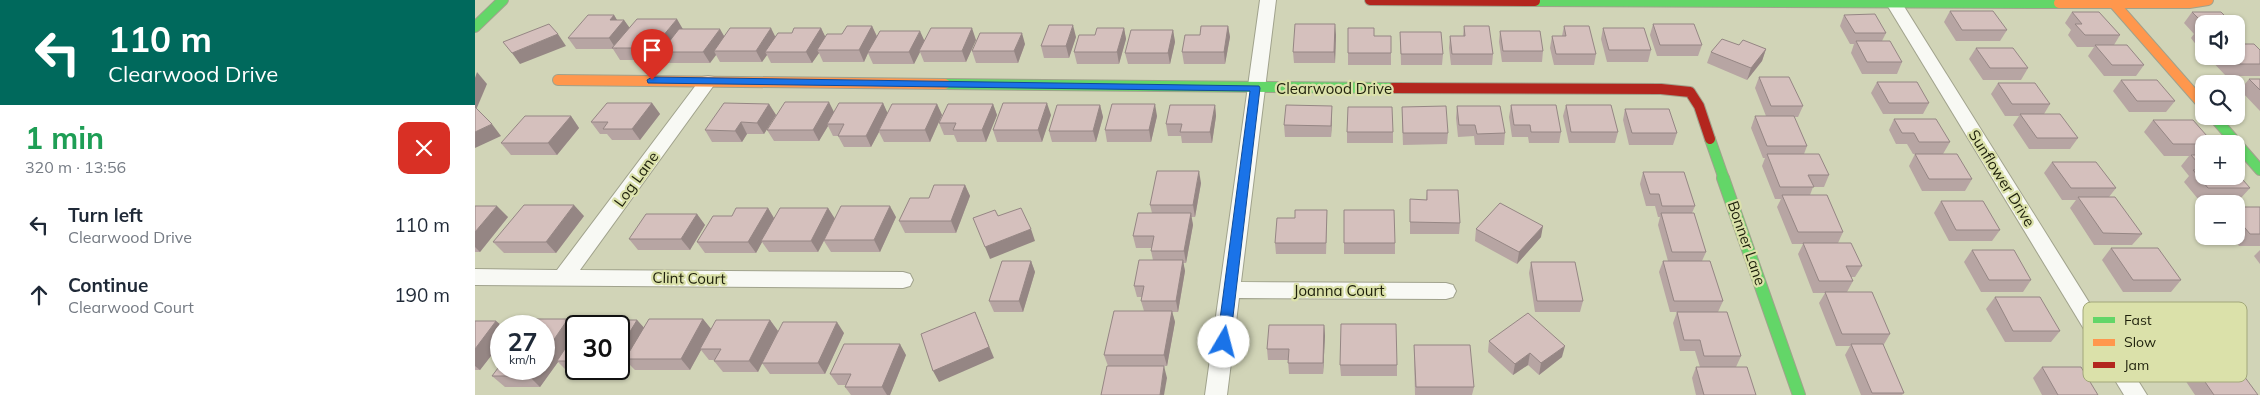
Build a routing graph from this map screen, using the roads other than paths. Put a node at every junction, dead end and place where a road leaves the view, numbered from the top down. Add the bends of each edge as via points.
1 (503, 0) edge
2 (1268, 0) edge
3 (1370, 0) edge
4 (2208, 0) edge
5 (1893, 1) edge
6 (2113, 1) edge
7 (475, 27) edge
8 (559, 80) dead end
9 (708, 81) junction
10 (1255, 88) junction
11 (1690, 92) joint
12 (2195, 96) edge
13 (2221, 125) edge
14 (2260, 170) edge
15 (565, 276) junction
16 (475, 277) edge
17 (903, 280) dead end
18 (1231, 290) junction
19 (1446, 291) dead end
20 (2083, 310) edge
21 (2128, 382) edge
22 (1217, 395) edge
23 (1799, 395) edge
24 (2136, 395) edge

1 - 7 street
2 - 10 street
3 - 5 street
4 - 6 street via 2189,3
5 - 6 street
5 - 20 street, Sunflower Drive
6 - 12 street
8 - 9 street, Clearwood Drive
9 - 10 street, Clearwood Drive
9 - 15 street, Log Lane
10 - 11 street, Clearwood Drive via 1661,89
10 - 18 street
11 - 23 street, Bonner Lane via 1699,106
13 - 14 street
15 - 16 street, Clint Court
15 - 17 street, Clint Court
18 - 19 street, Joanna Court
18 - 22 street
21 - 24 street

